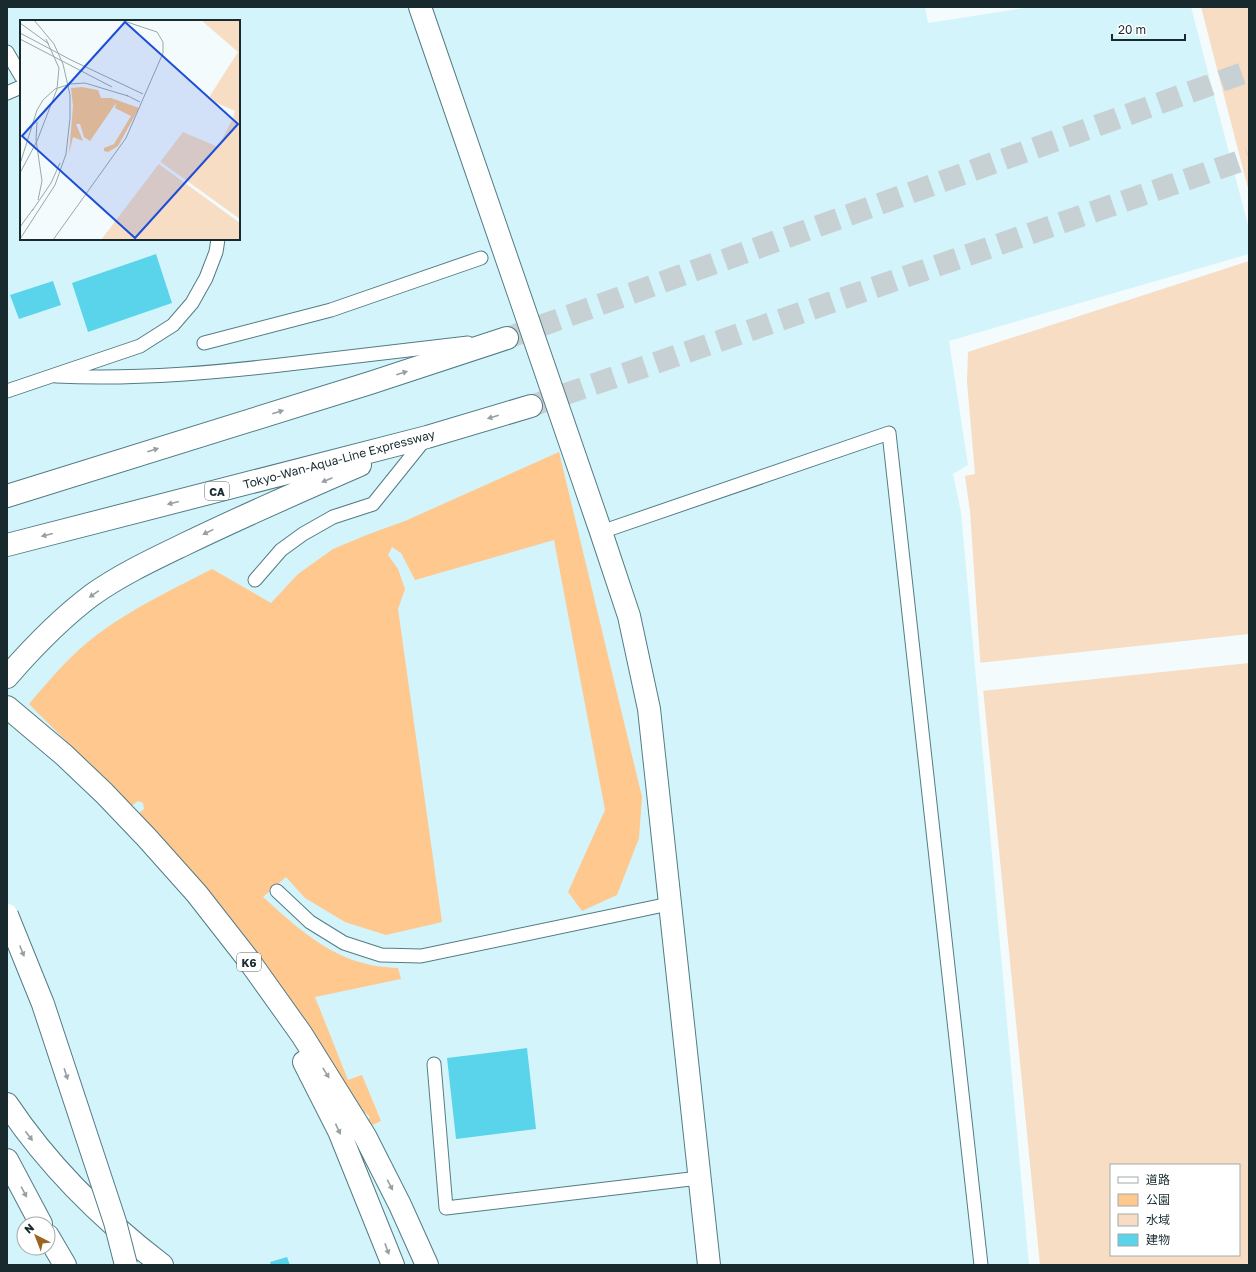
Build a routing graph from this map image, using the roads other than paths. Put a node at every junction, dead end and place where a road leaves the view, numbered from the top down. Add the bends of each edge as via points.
1 (420, 7) edge
2 (7, 52) edge
3 (20, 74) edge
4 (20, 87) edge
5 (7, 93) edge
6 (218, 240) edge
7 (481, 258) dead end
8 (507, 338) joint
9 (204, 343) dead end
10 (56, 376) dead end
11 (7, 391) edge
12 (531, 406) tunnel mouth
13 (427, 436) junction
14 (116, 462) junction
15 (7, 484) edge
16 (7, 496) edge
17 (601, 532) junction
18 (7, 545) edge
19 (255, 580) dead end
20 (7, 678) edge
21 (7, 707) edge
22 (7, 723) edge
23 (277, 891) dead end
24 (669, 904) junction
25 (7, 915) edge
26 (434, 1064) dead end
27 (7, 1104) edge
28 (7, 1160) edge
29 (699, 1178) junction
30 (37, 1216) edge
31 (56, 1250) edge
32 (65, 1265) edge
33 (126, 1265) edge
34 (162, 1265) edge
35 (393, 1265) edge
36 (427, 1265) edge
37 (709, 1265) edge
38 (981, 1265) edge

1 - 17 main road
2 - 3 lane
4 - 5 lane
6 - 11 lane via 206,278 192,303 173,325 140,346
7 - 9 lane via 331,310
8 - 10 lane via 225,372 134,377
14 -> 8 main road
12 -> 13 main road, Tokyo-Wan-Aqua-Line Expressway / CA
13 -> 18 main road, Tokyo-Wan-Aqua-Line Expressway / CA
13 - 19 lane via 373,504 334,517 303,534 281,550
13 -> 20 main road via 240,517 128,573 93,595 60,621
14 - 15 main road
14 - 16 main road
17 - 24 main road via 628,616 649,709
17 - 38 lane via 889,433
21 -> 36 main road, K6 via 64,755 114,804 197,894 246,958 302,1035 365,1136
22 -> 35 main road via 33,743 117,820 205,918 267,1000 304,1062 339,1131
23 - 24 lane via 310,922 344,943 381,955 421,956
24 - 29 main road
25 -> 33 main road, bridge via 43,1004 115,1222
26 - 29 lane via 446,1208
27 -> 34 main road via 36,1145 78,1192 104,1218
28 -> 30 main road
29 - 37 main road
31 - 32 main road

